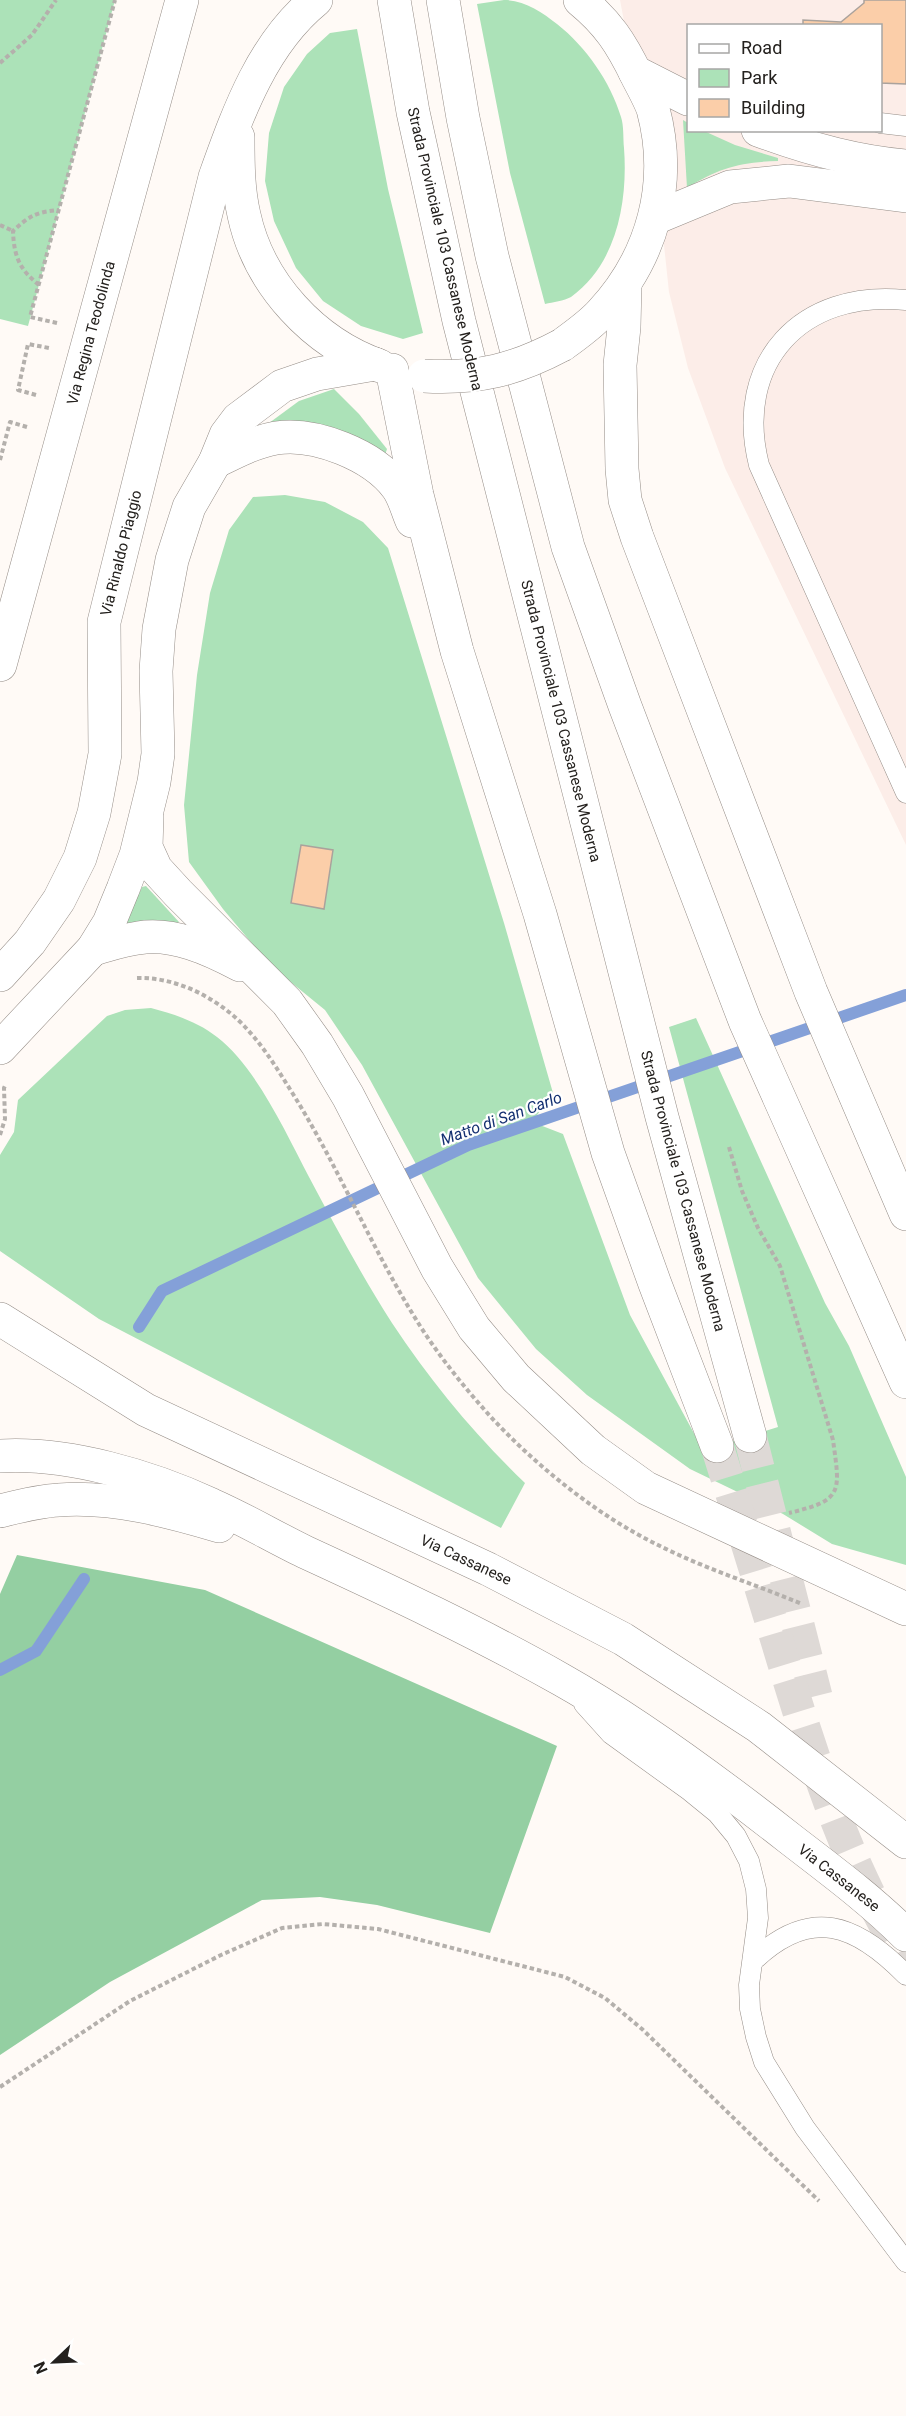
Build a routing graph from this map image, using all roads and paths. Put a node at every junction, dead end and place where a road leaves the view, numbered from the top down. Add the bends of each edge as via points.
1 (56, 0) edge
2 (115, 0) edge
3 (182, 0) edge
4 (316, 0) edge
5 (394, 0) edge
6 (443, 0) edge
7 (580, 0) edge
8 (0, 63) edge
9 (635, 72) junction
10 (687, 98) edge
11 (237, 114) junction
12 (882, 123) edge
13 (906, 126) edge
14 (770, 132) edge
15 (808, 138) edge
16 (906, 166) edge
17 (906, 196) edge
18 (59, 210) junction
19 (656, 218) junction
20 (0, 225) edge
21 (13, 231) junction
22 (625, 284) junction
23 (39, 285) junction
24 (906, 300) edge
25 (64, 325) dead end
26 (58, 350) dead end
27 (383, 367) junction
28 (36, 394) dead end
29 (28, 427) dead end
30 (0, 460) edge
31 (215, 462) junction
32 (438, 577) junction
33 (0, 665) edge
34 (906, 793) edge
35 (147, 814) junction
36 (93, 949) junction
37 (0, 975) edge
38 (259, 975) junction
39 (128, 980) dead end
40 (0, 1048) edge
41 (729, 1147) dead end
42 (906, 1214) edge
43 (372, 1238) dead end
44 (0, 1319) edge
45 (906, 1382) edge
46 (750, 1436) tunnel mouth
47 (717, 1446) tunnel mouth
48 (0, 1456) edge
49 (0, 1511) edge
50 (783, 1514) dead end
51 (303, 1551) junction
52 (906, 1609) edge
53 (565, 1682) junction
54 (906, 1842) edge
55 (906, 1935) edge
56 (754, 1960) junction
57 (906, 1975) edge
58 (0, 2087) edge
59 (872, 2217) junction
60 (906, 2262) edge

1 - 8 path via 32,35
2 - 18 path
3 - 33 main road, Via Regina Teodolinda
4 - 11 main road, Via Rinaldo Piaggio via 281,36
5 - 46 main road, Strada Provinciale 103 Cassanese Moderna via 420,147 459,321 662,1117
6 - 45 main road via 492,256 568,547 745,1021
7 - 9 main road via 617,36
9 - 10 main road
9 - 19 main road via 652,107 659,142
11 - 27 main road via 238,179 244,217 255,250 273,283 296,313 318,331 339,347
11 - 37 main road, Via Rinaldo Piaggio via 198,240 104,622 105,754 94,813 80,858 59,900 30,942
12 - 13 lane
14 - 15 main road
15 - 16 main road via 875,163
17 - 19 main road via 789,181 730,187
18 - 21 path via 28,216
18 - 23 path
19 - 22 main road
20 - 21 path
21 - 23 path via 14,251 22,270
22 - 27 main road, bridge via 600,315 562,345 503,371 454,378
22 - 42 main road via 620,365 625,500 782,918
23 - 25 path via 30,316
24 - 34 lane via 848,301 801,324 765,367 754,399 752,428 759,465
26 - 28 path via 28,344 18,390
27 - 31 main road via 317,374 282,386 238,419 226,435
27 - 32 main road
29 - 30 path via 10,422
31 - 32 main road via 252,444 293,437 355,453 397,487
31 - 35 main road via 189,507 165,593 156,671 158,754
32 - 47 main road via 608,1153
35 - 36 main road via 123,889
35 - 38 main road via 146,847 156,869
36 - 38 main road via 140,937 166,938 214,951
36 - 40 main road
38 - 52 main road via 287,1002 317,1044 436,1268 474,1328 516,1378 593,1450 646,1488
39 - 43 path via 155,978 183,986 211,999 255,1038 310,1120
41 - 50 path via 742,1191 780,1266 833,1440 836,1489 829,1500
44 - 54 main road, Via Cassanese via 146,1410 488,1569 623,1639 759,1727
48 - 51 main road, Via Cassanese via 71,1461 154,1483 211,1504
49 - 51 main road via 61,1500 138,1506
51 - 53 main road, Via Cassanese via 390,1590
53 - 55 main road, Via Cassanese via 741,1801 883,1912
53 - 56 lane via 610,1734 690,1791 717,1813 736,1836 749,1861 756,1888
56 - 57 lane via 789,1933 831,1927 866,1941
56 - 59 lane via 750,2009 764,2062 805,2128
58 - 59 path via 130,2001 282,1928 323,1924 378,1929 565,1977 605,1998 843,2222
59 - 60 lane

